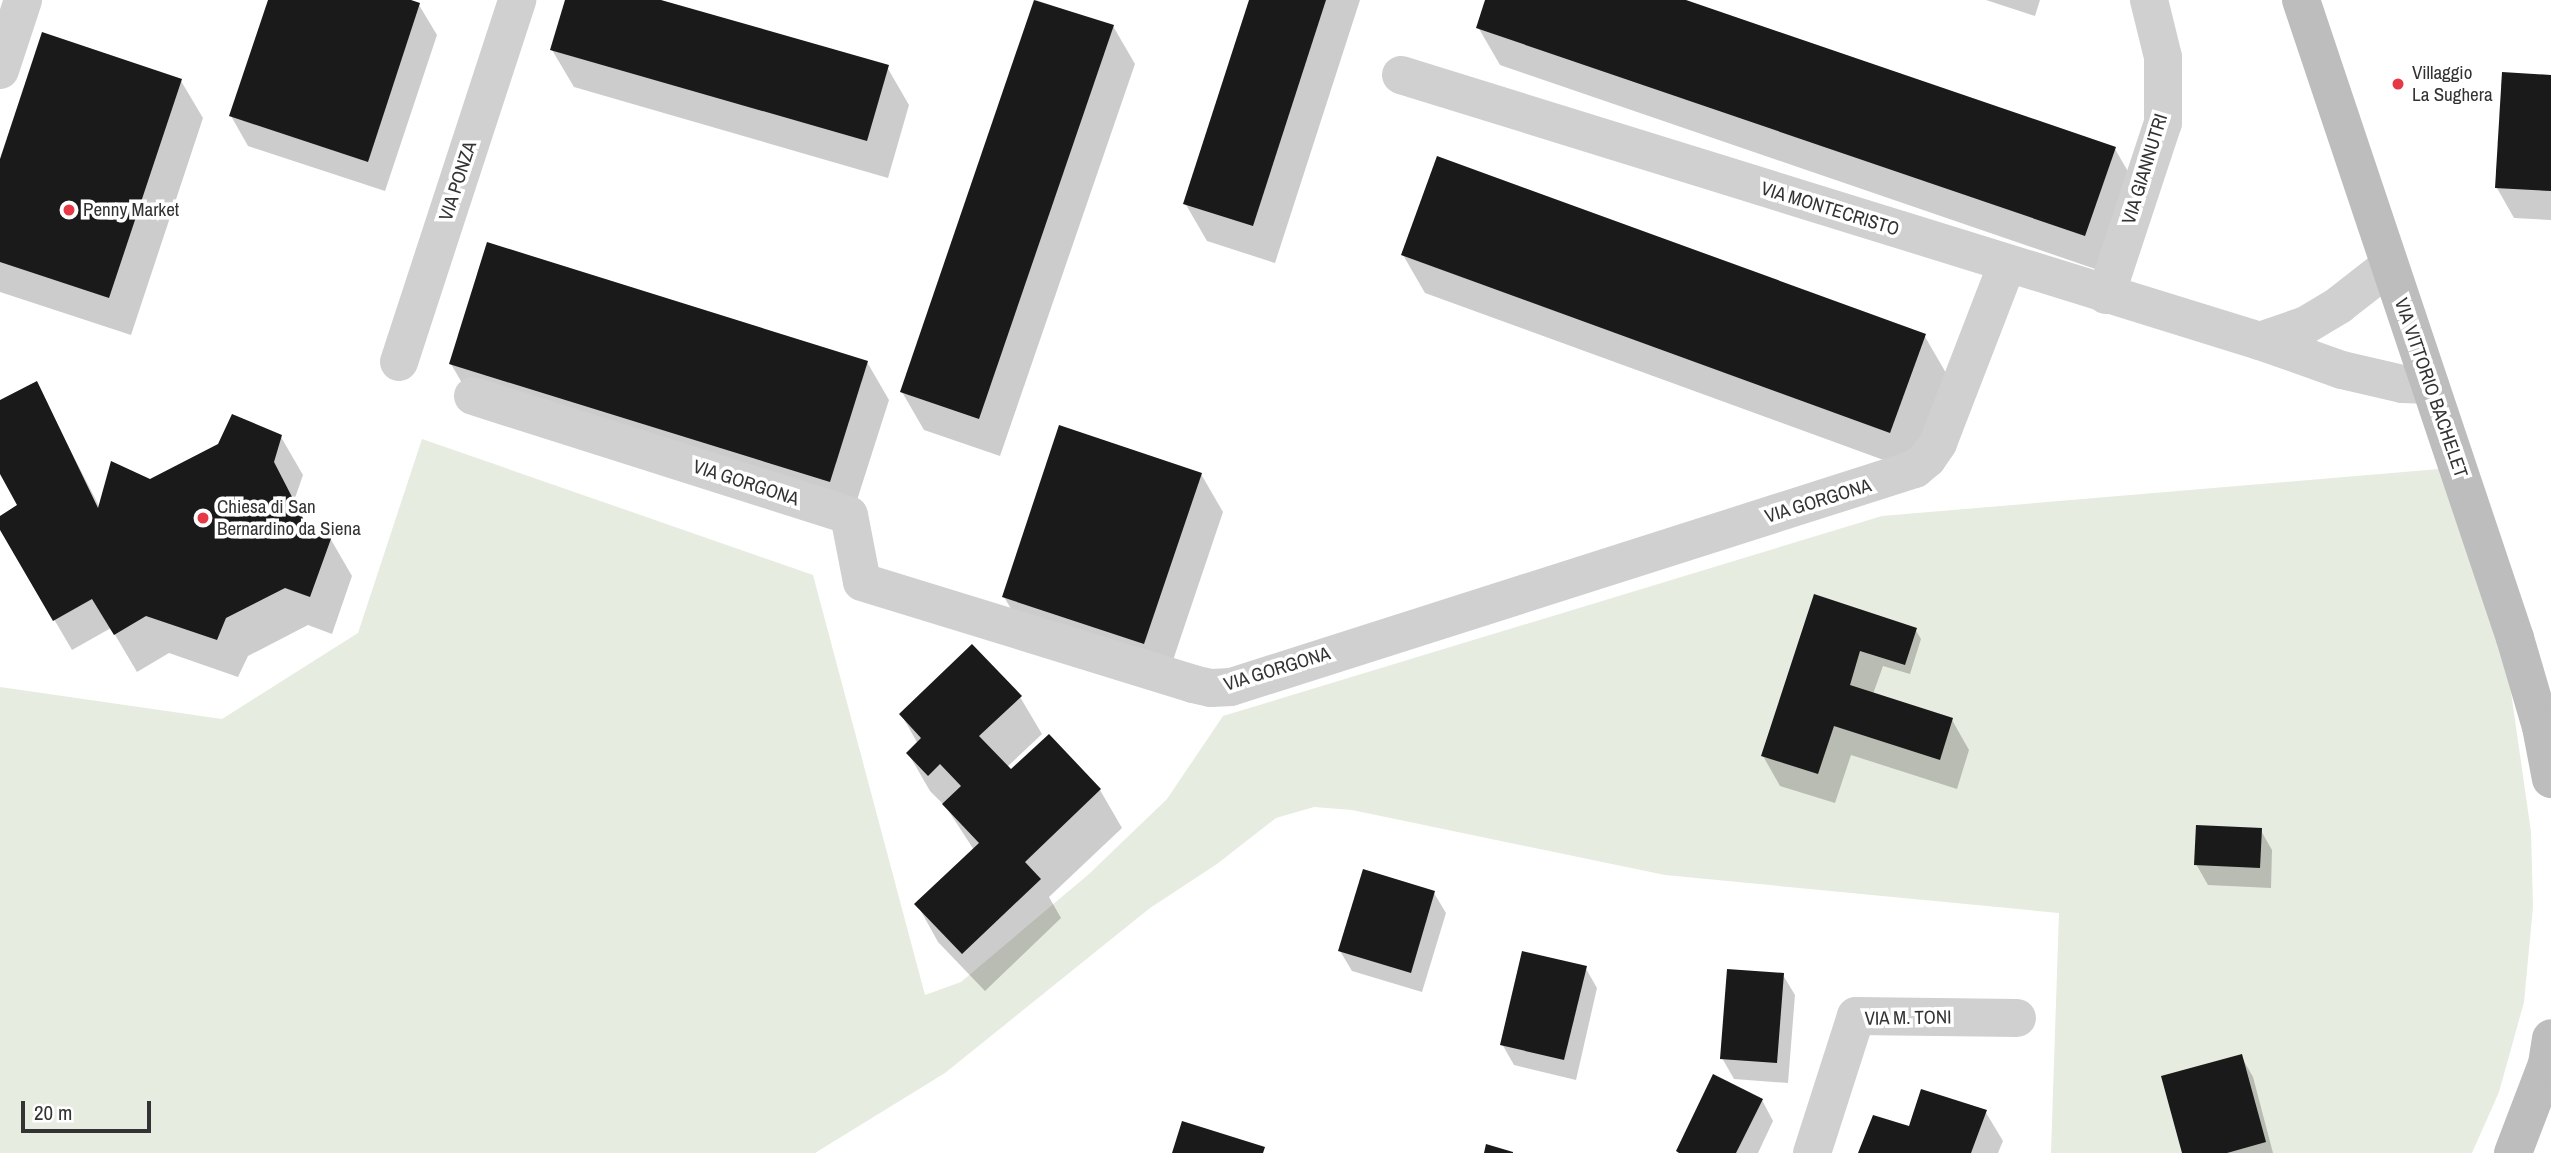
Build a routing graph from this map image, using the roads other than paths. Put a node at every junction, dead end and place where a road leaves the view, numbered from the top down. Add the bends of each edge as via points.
1 (23, 0) edge
2 (517, 0) edge
3 (2149, 0) edge
4 (2301, 0) edge
5 (0, 71) edge
6 (1401, 75) dead end
7 (2007, 264) junction
8 (2389, 266) junction
9 (2106, 295) junction
10 (2260, 341) junction
11 (399, 362) dead end
12 (2430, 385) junction
13 (473, 396) dead end
14 (2551, 779) edge
15 (2017, 1018) dead end
16 (2551, 1038) edge
17 (1812, 1153) edge
18 (2513, 1153) edge

1 - 5 street
2 - 11 street, VIA PONZA
3 - 9 street, VIA GIANNUTRI via 2163,57 2163,122
4 - 8 street, VIA VITTORIO BACHELET
6 - 7 street, VIA MONTECRISTO
7 - 9 street, VIA MONTECRISTO
7 - 13 street, VIA GORGONA via 1938,443 1915,469 1221,687 1193,684 862,582 849,515
8 - 10 street via 2306,325
8 - 12 street, VIA VITTORIO BACHELET
9 - 10 street, VIA MONTECRISTO
10 - 12 street, VIA MONTECRISTO via 2342,370 2402,384
12 - 14 street, VIA VITTORIO BACHELET via 2515,638
15 - 17 street, VIA M. TONI via 1856,1016
16 - 18 street via 2547,1064

